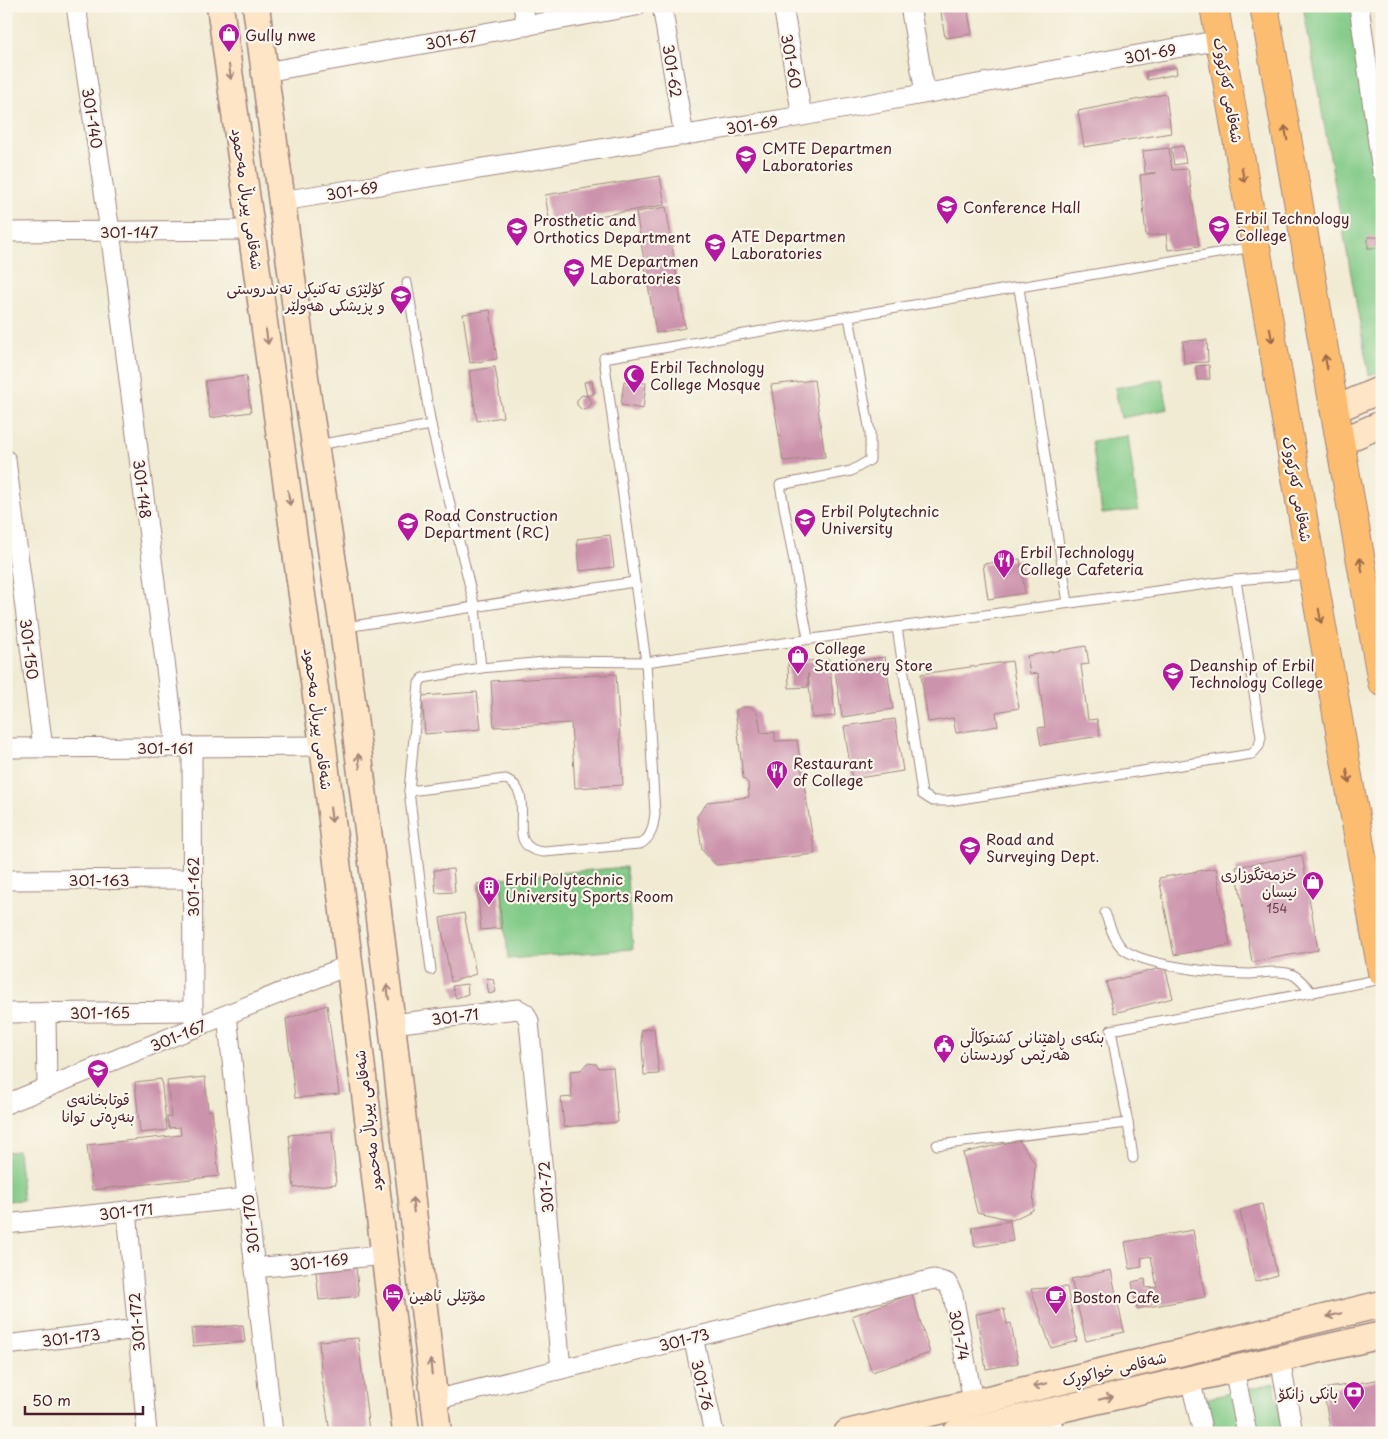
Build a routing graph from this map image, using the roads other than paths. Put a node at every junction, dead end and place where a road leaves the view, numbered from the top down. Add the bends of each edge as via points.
1 (76, 6) edge
2 (220, 6) edge
3 (256, 6) edge
4 (523, 6) edge
5 (636, 6) edge
6 (662, 6) edge
7 (783, 6) edge
8 (910, 6) edge
9 (1214, 6) edge
10 (1264, 6) edge
11 (1359, 6) edge
12 (527, 26) junction
13 (1220, 40) junction
14 (265, 72) junction
15 (925, 93) junction
16 (802, 116) junction
17 (684, 136) junction
18 (1382, 172) edge
19 (282, 201) junction
20 (252, 230) junction
21 (110, 231) junction
22 (6, 232) edge
23 (1256, 247) junction
24 (407, 283) dead end
25 (1019, 288) junction
26 (849, 317) junction
27 (1382, 388) edge
28 (307, 392) junction
29 (275, 396) junction
30 (1334, 410) junction
31 (1382, 424) edge
32 (432, 425) junction
33 (1340, 442) junction
34 (314, 445) junction
35 (6, 460) edge
36 (1312, 573) junction
37 (1236, 580) junction
38 (634, 582) junction
39 (1068, 603) junction
40 (475, 608) junction
41 (897, 627) junction
42 (343, 628) junction
43 (808, 638) junction
44 (646, 662) junction
45 (481, 668) junction
46 (1382, 682) edge
47 (323, 746) junction
48 (184, 747) junction
49 (6, 748) edge
50 (43, 748) junction
51 (409, 791) junction
52 (192, 879) junction
53 (6, 880) edge
54 (1105, 914) dead end
55 (1379, 943) edge
56 (349, 965) junction
57 (432, 970) dead end
58 (1382, 972) edge
59 (1382, 979) edge
60 (1312, 992) junction
61 (518, 1009) joint
62 (46, 1012) junction
63 (6, 1013) edge
64 (227, 1014) junction
65 (195, 1019) junction
66 (392, 1024) junction
67 (47, 1088) junction
68 (6, 1104) edge
69 (1128, 1123) junction
70 (937, 1145) dead end
71 (1133, 1158) dead end
72 (246, 1198) junction
73 (127, 1211) junction
74 (6, 1224) edge
75 (383, 1255) junction
76 (254, 1268) junction
77 (934, 1280) joint
78 (1382, 1304) edge
79 (137, 1329) junction
80 (1382, 1335) edge
81 (693, 1337) junction
82 (6, 1345) edge
83 (1280, 1358) junction
84 (1234, 1368) junction
85 (561, 1369) junction
86 (1190, 1379) junction
87 (434, 1400) junction
88 (973, 1401) junction
89 (1052, 1422) edge
90 (147, 1433) edge
91 (273, 1433) edge
92 (406, 1433) edge
93 (438, 1433) edge
94 (714, 1433) edge
95 (847, 1433) edge
96 (956, 1433) edge
97 (1202, 1433) edge
98 (1247, 1433) edge
99 (1293, 1433) edge

1 - 21 street, 301-140
2 -> 20 main road, شەقامی پیرباڵ مەحمود
3 - 14 main road
4 - 12 street
5 - 12 street, 301-67
6 - 17 street, 301-62
7 - 16 street, 301-60
8 - 15 street
9 - 13 highway, شەقامی کەرکووک
30 -> 10 highway
11 - 18 street
12 - 14 street, 301-67
13 - 15 street, 301-69
13 -> 23 highway, شەقامی کەرکووک
14 - 19 main road
15 - 16 street, 301-69
16 - 17 street, 301-69
17 - 19 street, 301-69
19 - 28 main road
20 - 21 street, 301-147
20 -> 29 main road, شەقامی پیرباڵ مەحمود
21 - 22 street, 301-147
21 - 48 street, 301-148
23 - 25 lane
23 -> 36 highway, شەقامی کەرکووک
24 - 32 lane
25 - 26 lane
25 - 39 lane
26 - 38 lane via 604,358
26 - 43 lane via 870,432 870,460 851,472 780,485
27 - 30 main road
28 - 29 main road
28 - 34 main road
29 -> 47 main road, شەقامی پیرباڵ مەحمود
30 - 33 highway
31 - 33 main road
32 - 34 lane
32 - 40 lane
46 -> 33 highway
34 - 42 main road
35 - 50 street, 301-150
36 - 37 lane
36 -> 55 highway, شەقامی کەرکووک
37 - 39 lane
37 - 41 lane via 1261,738 1252,754 948,801 933,801 922,794
38 - 40 lane
38 - 44 lane
39 - 41 lane
40 - 42 lane
40 - 45 lane
41 - 43 lane
66 -> 42 main road
43 - 44 lane
44 - 45 lane via 555,661
44 - 51 lane via 655,814 651,834 646,841 532,851 523,840 519,790 506,779
45 - 51 lane via 423,678 419,682
47 - 48 street, 301-161
47 -> 56 main road, شەقامی پیرباڵ مەحمود
48 - 50 street, 301-161
48 - 52 street, 301-162
49 - 50 street, 301-161
51 - 57 lane
52 - 53 street, 301-163
52 - 65 street, 301-162
54 - 60 lane via 1115,939 1123,948 1144,959 1237,974 1286,973 1295,976
55 - 58 highway, شەقامی کەرکووک
56 - 64 street, 301-167
56 - 75 main road, شەقامی پیرباڵ مەحمود
59 - 60 lane
60 - 69 lane via 1111,1030
61 - 66 street, 301-71
61 - 85 street, 301-72 via 529,1021
62 - 63 street, 301-165
62 - 65 street, 301-165
62 - 67 street
64 - 65 street, 301-167
64 - 72 street, 301-170
65 - 67 street, 301-167
87 -> 66 main road
67 - 68 street, 301-167
69 - 70 lane
69 - 71 lane
72 - 73 street, 301-171
72 - 76 street, 301-170
73 - 74 street, 301-171
73 - 79 street, 301-172
75 - 76 street, 301-169
75 - 92 main road, شەقامی پیرباڵ مەحمود
76 - 91 street, 301-170
77 - 81 street, 301-73
77 - 88 street, 301-74 via 947,1283 953,1295
78 -> 88 main road, شەقامی خواکوڕک
79 - 82 street, 301-173
79 - 90 street, 301-172
80 - 83 main road, شەقامی خواکوڕک
81 - 85 street, 301-73
81 - 94 street, 301-76
83 - 84 main road, شەقامی خواکوڕک
83 - 99 street
84 - 86 main road, شەقامی خواکوڕک
84 - 98 street
85 - 87 street, 301-73
89 -> 86 main road, شەقامی خواکوڕک
86 - 97 street
87 - 93 main road
88 - 95 main road, شەقامی خواکوڕک
89 - 96 main road, شەقامی خواکوڕک

